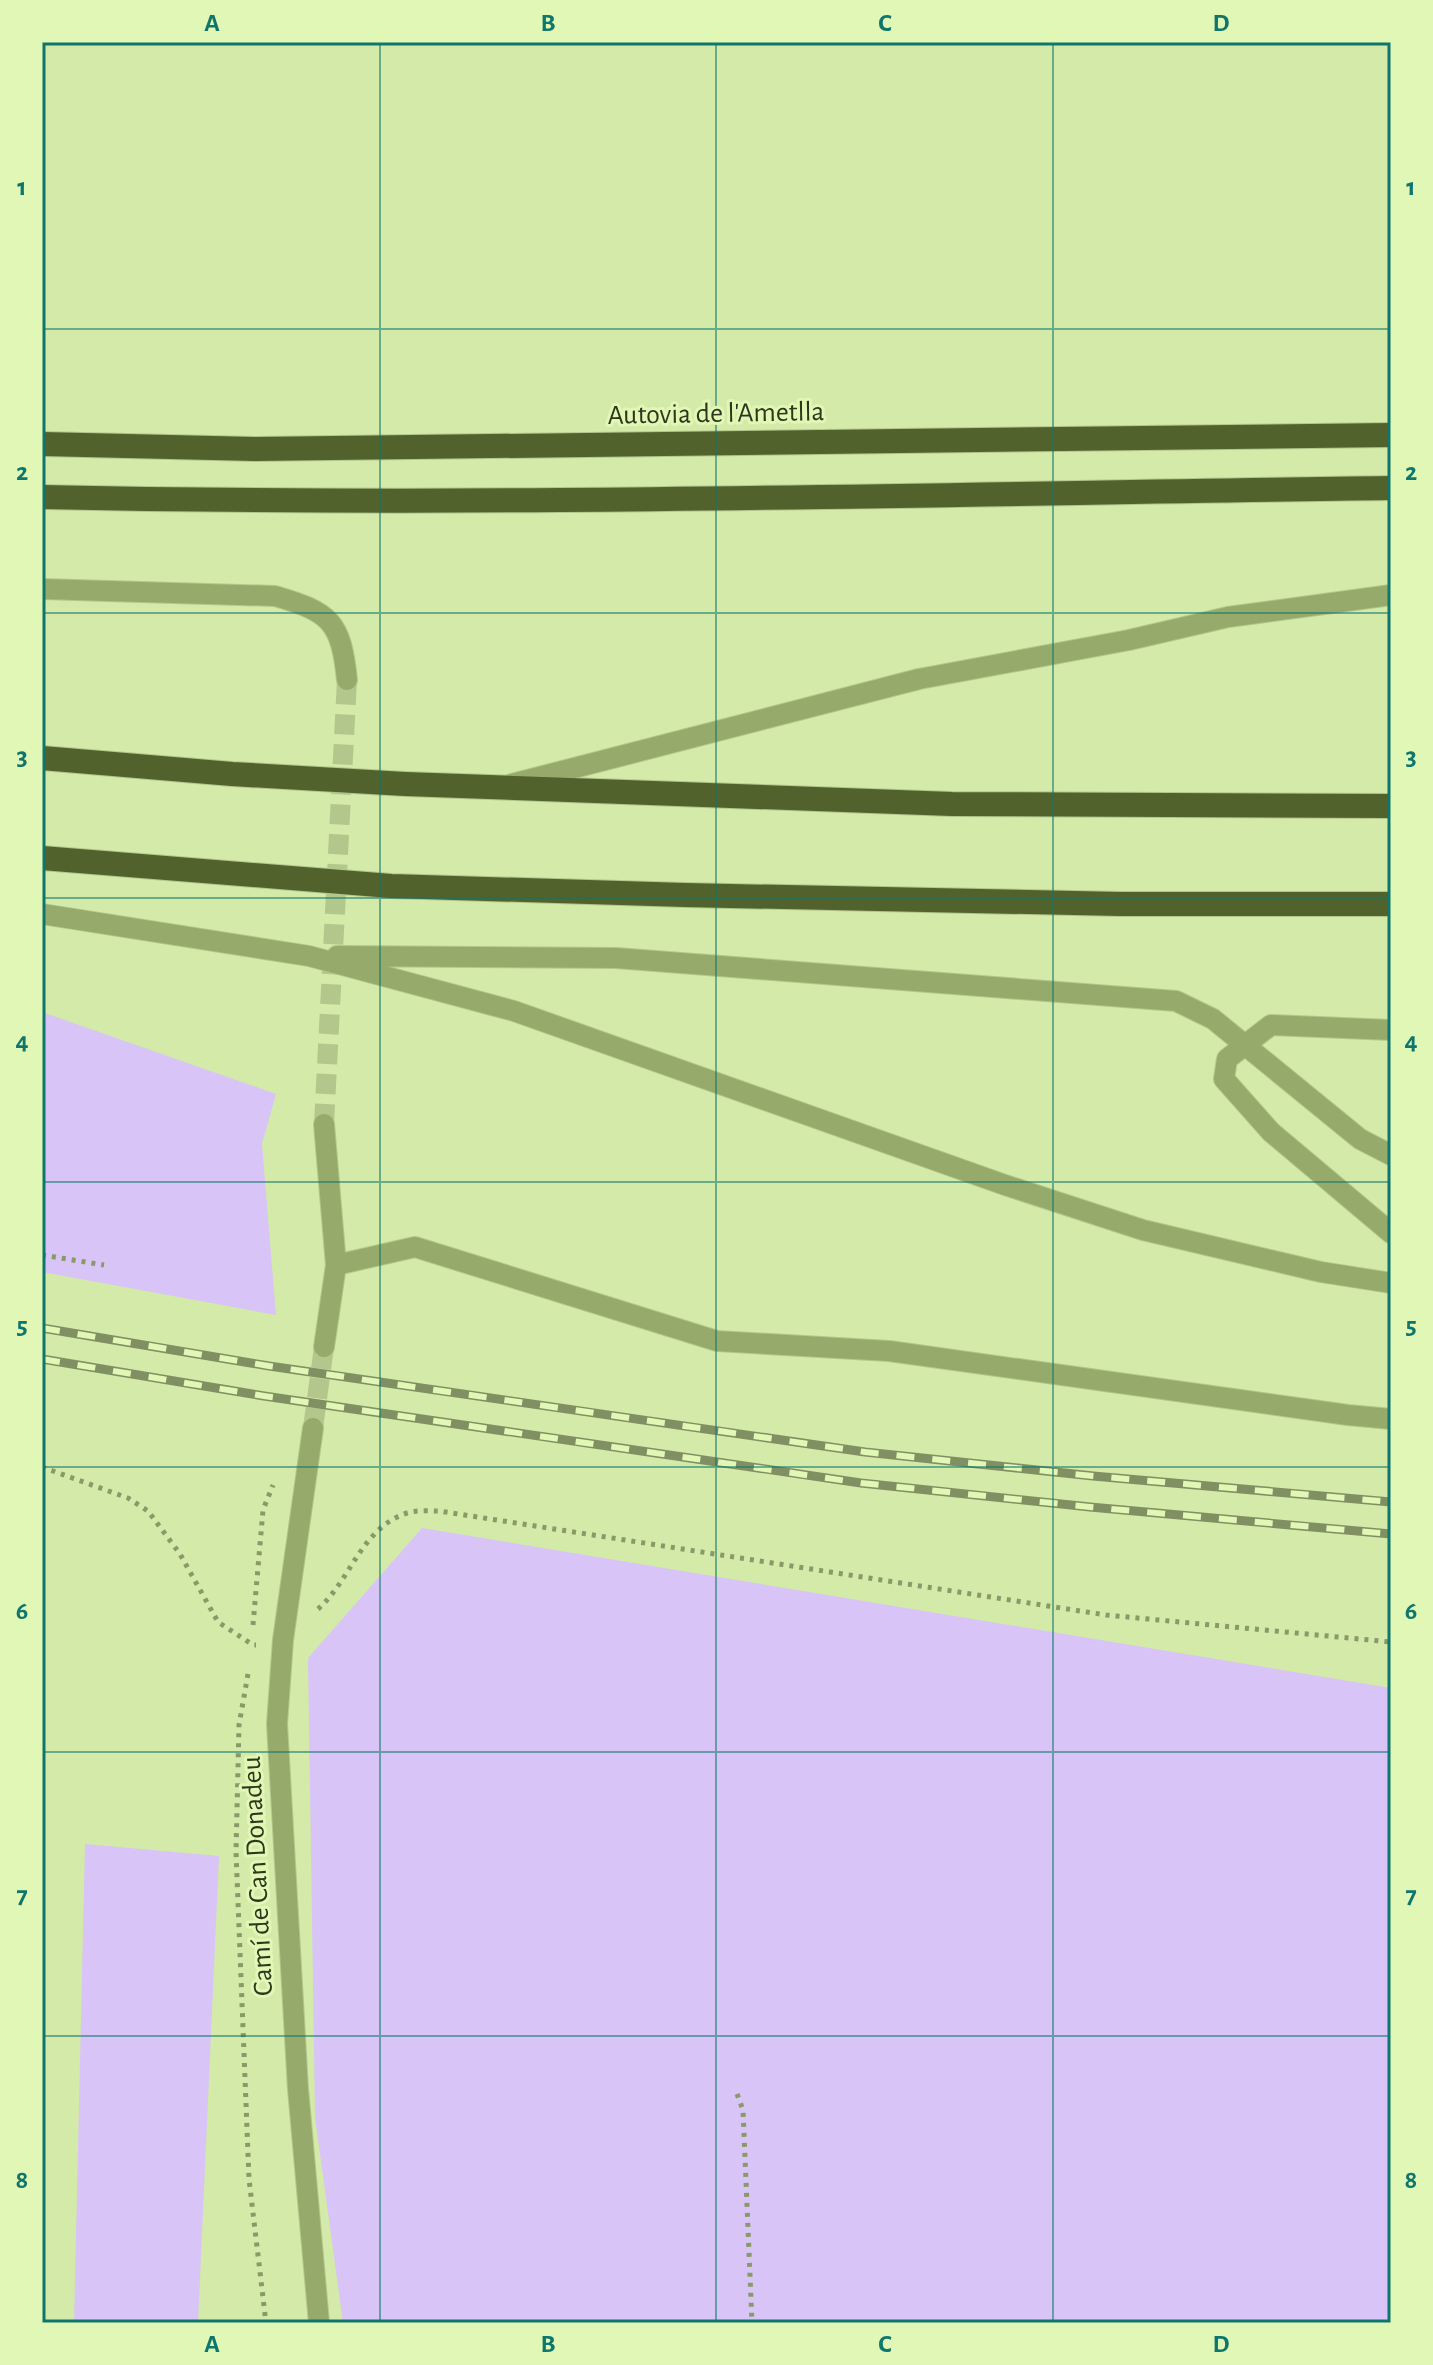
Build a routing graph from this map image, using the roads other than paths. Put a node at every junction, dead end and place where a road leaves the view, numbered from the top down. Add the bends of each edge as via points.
1 (1391, 435) edge
2 (42, 444) edge
3 (1391, 488) edge
4 (42, 497) edge
5 (42, 589) edge
6 (1391, 595) edge
7 (347, 680) tunnel mouth
8 (42, 758) edge
9 (497, 788) junction
10 (1391, 806) edge
11 (42, 858) edge
12 (1391, 904) edge
13 (42, 914) edge
14 (309, 956) junction
15 (1391, 1030) edge
16 (1244, 1045) junction
17 (324, 1124) tunnel mouth
18 (1391, 1155) edge
19 (1391, 1233) edge
20 (336, 1265) junction
21 (1391, 1283) edge
22 (324, 1347) tunnel mouth
23 (1391, 1419) edge
24 (313, 1428) tunnel mouth
25 (319, 2323) edge

1 - 2 highway, Autovia de l'Ametlla via 255,449
3 - 4 highway via 204,501
5 - 7 street via 275,596 310,606 332,622 344,652
6 - 9 street via 1228,617 919,679
8 - 9 highway
9 - 10 highway via 952,804
11 - 12 highway via 391,886 1121,904
13 - 14 street
14 - 16 street via 616,958 1176,1001 1213,1019
14 - 21 street via 514,1011 1143,1230
15 - 16 street via 1271,1025
16 - 18 street via 1360,1139
16 - 19 street via 1227,1059 1224,1079 1271,1132
17 - 20 street
20 - 22 street
20 - 23 street via 415,1247 717,1341 889,1351
24 - 25 street, Camí de Can Donadeu via 283,1640 277,1724 298,2089

